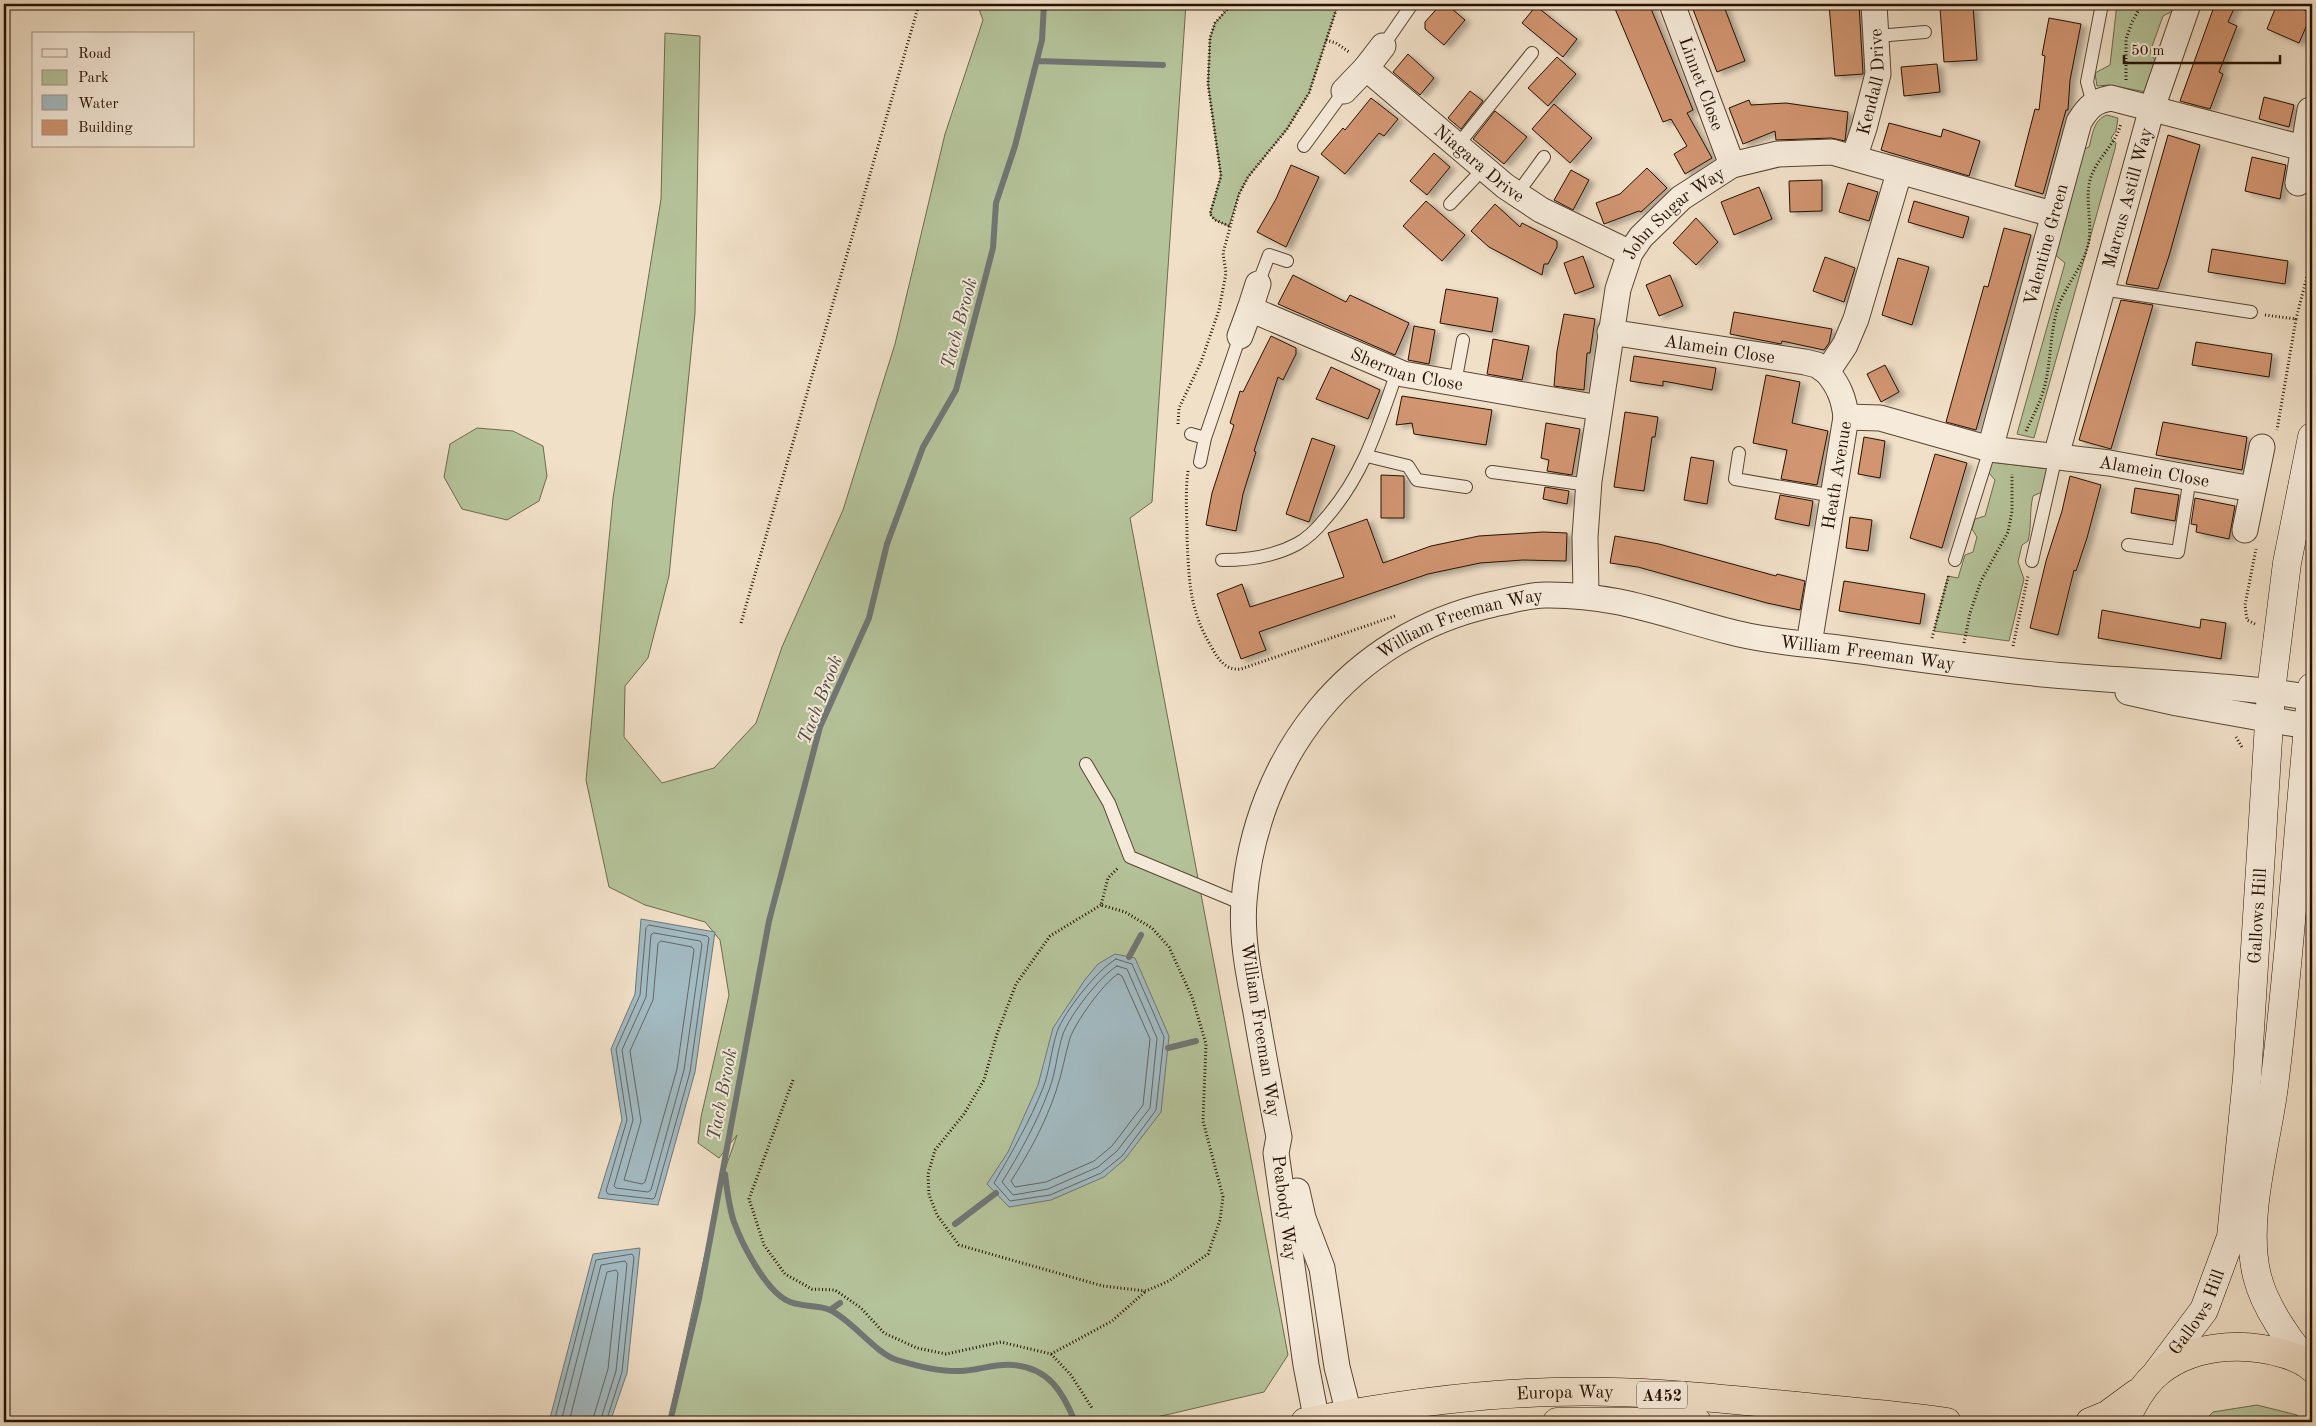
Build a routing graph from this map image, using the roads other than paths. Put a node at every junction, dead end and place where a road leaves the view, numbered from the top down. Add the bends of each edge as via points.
1 (1412, 4) edge
2 (1672, 4) edge
3 (1874, 4) edge
4 (2102, 4) edge
5 (2188, 4) edge
6 (1925, 32) dead end
7 (1877, 36) junction
8 (1383, 46) joint
9 (1532, 53) dead end
10 (1366, 68) junction
11 (1344, 91) joint
12 (2093, 104) junction
13 (2152, 108) junction
14 (2310, 110) dead end
15 (1304, 146) dead end
16 (1457, 146) junction
17 (2303, 148) junction
18 (1544, 157) dead end
19 (1854, 158) junction
20 (1732, 165) junction
21 (1484, 168) junction
22 (1899, 172) junction
23 (2298, 183) dead end
24 (1517, 194) junction
25 (1450, 204) dead end
26 (2052, 214) junction
27 (1630, 253) junction
28 (1287, 261) dead end
29 (1258, 284) joint
30 (2102, 289) junction
31 (1250, 309) junction
32 (2251, 312) dead end
33 (1610, 332) junction
34 (1240, 336) joint
35 (1463, 340) dead end
36 (1397, 372) junction
37 (1827, 372) junction
38 (1455, 383) junction
39 (1598, 408) junction
40 (1846, 417) junction
41 (1191, 434) road end
42 (2312, 437) edge
43 (1206, 438) junction
44 (2262, 447) dead end
45 (1990, 449) junction
46 (1739, 453) dead end
47 (1367, 456) junction
48 (2056, 456) junction
49 (1200, 462) dead end
50 (1492, 472) dead end
51 (2190, 478) junction
52 (1589, 485) junction
53 (1466, 487) dead end
54 (2252, 489) junction
55 (1834, 496) junction
56 (2245, 530) dead end
57 (2128, 544) dead end
58 (1222, 560) dead end
59 (1955, 560) road end
60 (2032, 561) road end
61 (1586, 596) junction
62 (1809, 644) junction
63 (2065, 676) junction
64 (2271, 691) junction
65 (2312, 694) edge
66 (2269, 720) junction
67 (2310, 726) edge
68 (1086, 764) dead end
69 (1243, 904) junction
70 (1279, 1137) junction
71 (2310, 1366) edge
72 (2147, 1383) junction
73 (1350, 1418) edge
74 (1315, 1422) edge
75 (1557, 1422) edge
76 (1697, 1422) edge
77 (1946, 1422) edge
78 (2090, 1422) edge
79 (2125, 1422) edge

1 - 8 lane
2 - 20 street, Linnet Close
3 - 7 street, Kendall Drive
4 - 12 lane via 2086,82
5 - 13 street, Marcus Astill Way
6 - 7 lane
7 - 19 street, Kendall Drive via 1878,74
8 - 10 street
9 - 16 lane
10 - 11 street
10 - 16 street, Niagara Drive
11 - 15 lane
12 - 13 street via 2112,98
12 - 26 street, Valentine Green via 2078,122
13 - 17 street, Marcus Astill Way
13 - 30 street, Marcus Astill Way
14 - 17 street
16 - 21 street, Niagara Drive
17 - 23 street
18 - 24 lane
19 - 20 street, John Sugar Way via 1832,152 1804,152 1761,157
19 - 22 street, John Sugar Way
20 - 27 street, John Sugar Way via 1681,198
21 - 24 street, Niagara Drive
21 - 25 lane
22 - 26 street, John Sugar Way
22 - 37 street via 1856,319 1845,345
24 - 27 street, Niagara Drive via 1541,210
26 - 45 street, Valentine Green
27 - 33 street, John Sugar Way via 1618,289
28 - 29 lane via 1269,255
29 - 31 street
30 - 32 lane
30 - 48 street, Marcus Astill Way
31 - 34 street
31 - 36 street, Sherman Close
33 - 37 street, Alamein Close via 1805,362
33 - 39 street, John Sugar Way
34 - 43 lane
35 - 38 lane
36 - 38 street, Sherman Close
36 - 47 lane
37 - 40 street, Heath Avenue via 1839,388
38 - 39 street, Sherman Close
39 - 52 street, John Sugar Way
40 - 45 street, Alamein Close via 1880,418
40 - 55 street, Heath Avenue
41 - 43 lane
42 - 64 street, Gallows Hill via 2288,563
43 - 49 lane
44 - 54 street
45 - 48 street, Alamein Close
45 - 59 lane
46 - 55 lane via 1735,479
47 - 53 lane via 1408,466 1417,480
47 - 58 lane via 1349,489 1306,539 1261,558
48 - 51 street, Alamein Close
48 - 60 lane
50 - 52 lane
51 - 54 street, Alamein Close
51 - 57 lane via 2178,552
52 - 61 street, John Sugar Way via 1585,537
54 - 56 street
55 - 62 street, Heath Avenue
61 - 62 street, William Freeman Way via 1613,599 1760,639
61 - 69 street, William Freeman Way via 1540,594 1460,612 1413,631 1367,661 1326,702 1296,740 1269,789 1252,840
62 - 63 street, William Freeman Way
63 - 64 street
63 - 66 street via 2177,703
64 - 65 street
64 - 66 street, Gallows Hill
65 - 67 street, Gallows Hill
66 - 67 street
66 - 72 street, Gallows Hill via 2247,1078 2231,1237 2204,1310
67 - 71 street, Gallows Hill via 2274,1086 2256,1197 2254,1246 2257,1276 2265,1295 2285,1333
68 - 69 lane via 1109,803 1130,857
69 - 70 street, William Freeman Way via 1247,965
70 - 73 street, Peabody Way via 1289,1153 1303,1218 1322,1268 1337,1367
70 - 74 street, Peabody Way via 1276,1153
71 - 72 highway via 2272,1350 2250,1346 2223,1347 2192,1355
72 - 78 highway via 2107,1415
72 - 79 highway
73 - 74 highway, Europa Way / A452
73 - 77 highway, Europa Way / A452 via 1396,1406 1499,1394 1628,1392
75 - 76 highway

